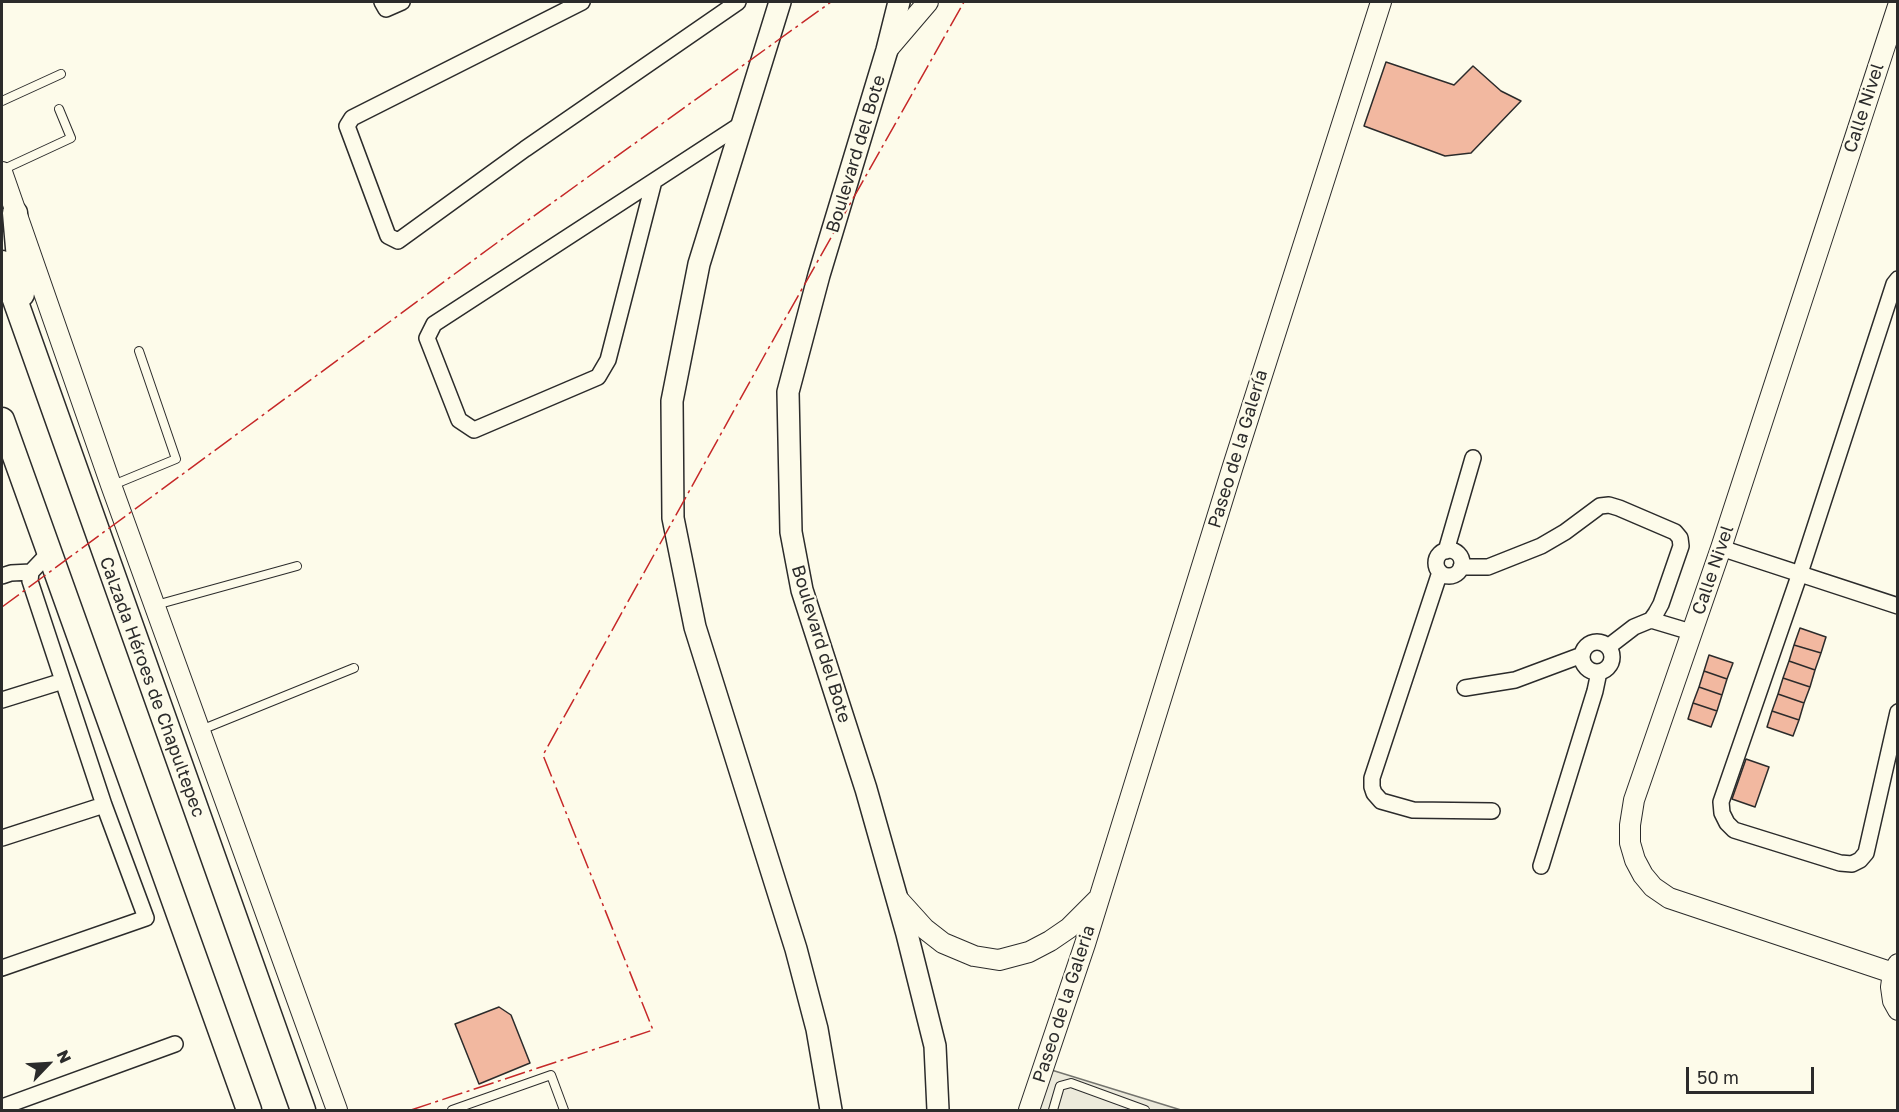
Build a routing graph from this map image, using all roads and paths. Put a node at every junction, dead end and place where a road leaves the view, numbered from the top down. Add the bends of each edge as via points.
1 (382, 2) edge
2 (402, 2) edge
3 (582, 2) edge
4 (738, 2) edge
5 (780, 2) edge
6 (899, 2) edge
7 (928, 2) edge
8 (1381, 2) edge
9 (1898, 6) edge
10 (887, 50) junction
11 (61, 74) dead end
12 (2, 101) edge
13 (59, 109) dead end
14 (743, 123) junction
15 (2, 171) edge
16 (654, 181) junction
17 (15, 213) junction
18 (2, 263) edge
19 (1898, 279) edge
20 (24, 326) junction
21 (139, 351) dead end
22 (2, 420) edge
23 (1473, 458) dead end
24 (111, 485) junction
25 (1721, 548) junction
26 (1446, 551) junction
27 (49, 553) junction
28 (297, 566) dead end
29 (1461, 567) junction
30 (31, 572) junction
31 (1440, 572) junction
32 (1800, 573) junction
33 (2, 576) edge
34 (155, 606) junction
35 (1898, 606) edge
36 (1651, 620) junction
37 (1691, 632) junction
38 (1608, 647) junction
39 (1582, 655) junction
40 (354, 668) dead end
41 (1599, 672) junction
42 (63, 681) junction
43 (1465, 688) dead end
44 (2, 700) edge
45 (1898, 712) edge
46 (200, 730) junction
47 (104, 805) junction
48 (1492, 811) dead end
49 (2, 837) edge
50 (1541, 866) dead end
51 (897, 898) junction
52 (1099, 898) junction
53 (2, 968) edge
54 (1895, 968) edge
55 (1898, 1010) edge
56 (175, 1044) dead end
57 (2, 1107) edge
58 (1126, 1107) edge
59 (249, 1110) edge
60 (303, 1110) edge
61 (337, 1110) edge
62 (452, 1110) edge
63 (564, 1110) edge
64 (831, 1110) edge
65 (938, 1110) edge
66 (1029, 1110) edge
67 (1053, 1110) edge
68 (1145, 1110) edge

1 - 2 street via 386,9
3 - 4 street via 352,118 347,126 388,236 398,241
5 - 14 main road
6 - 10 main road, Boulevard del Bote
7 - 10 street
8 - 52 street, Paseo de la Galería
9 - 25 street, Calle Nivel
10 - 51 main road, Boulevard del Bote via 788,392 791,532 802,590
11 - 12 lane
13 - 15 lane via 71,138
14 - 16 street
14 - 64 main road via 699,264 672,401 674,518 695,627 796,950 814,1018
15 - 17 street
16 - 16 street via 434,324 427,338 459,420 474,430 598,376 608,360
17 - 20 main road
17 - 24 street
18 - 20 main road, Calzada Héroes de Chapultepec
19 - 32 street
20 - 60 main road, Calzada Héroes de Chapultepec
21 - 24 lane via 176,459
22 - 27 main road
23 - 26 street
24 - 34 street
25 - 32 street
25 - 37 street, Calle Nivel
26 - 29 street via 1458,554
26 - 31 street via 1437,560
27 - 30 street
27 - 59 main road
28 - 34 lane
29 - 31 street via 1452,576
29 - 36 street via 1488,567 1530,551 1600,506 1609,505 1675,532 1680,538 1681,546 1661,604
30 - 33 street
30 - 42 street via 30,580
31 - 48 street via 1372,787 1381,801 1413,810
32 - 35 street
32 - 45 street via 1721,802 1727,823 1734,830 1840,863 1860,860 1866,853
34 - 46 street
36 - 37 street
36 - 38 street via 1634,627
37 - 54 street, Calle Nivel via 1634,800 1630,843 1643,875 1669,898
38 - 39 street via 1595,642
38 - 41 street via 1611,662
39 - 41 street via 1586,668
39 - 43 street via 1515,680
40 - 46 lane
41 - 50 street
42 - 44 street
42 - 47 street
46 - 61 street
47 - 49 street
47 - 53 street via 146,918
51 - 52 street via 943,943 974,956 999,960 1050,941 1070,928
51 - 65 main road, Boulevard del Bote via 935,1046
52 - 66 street, Paseo de la Galeria
54 - 55 street via 1891,987
56 - 57 street
58 - 67 lane via 1071,1083 1060,1086
58 - 68 lane
62 - 63 lane via 551,1075

